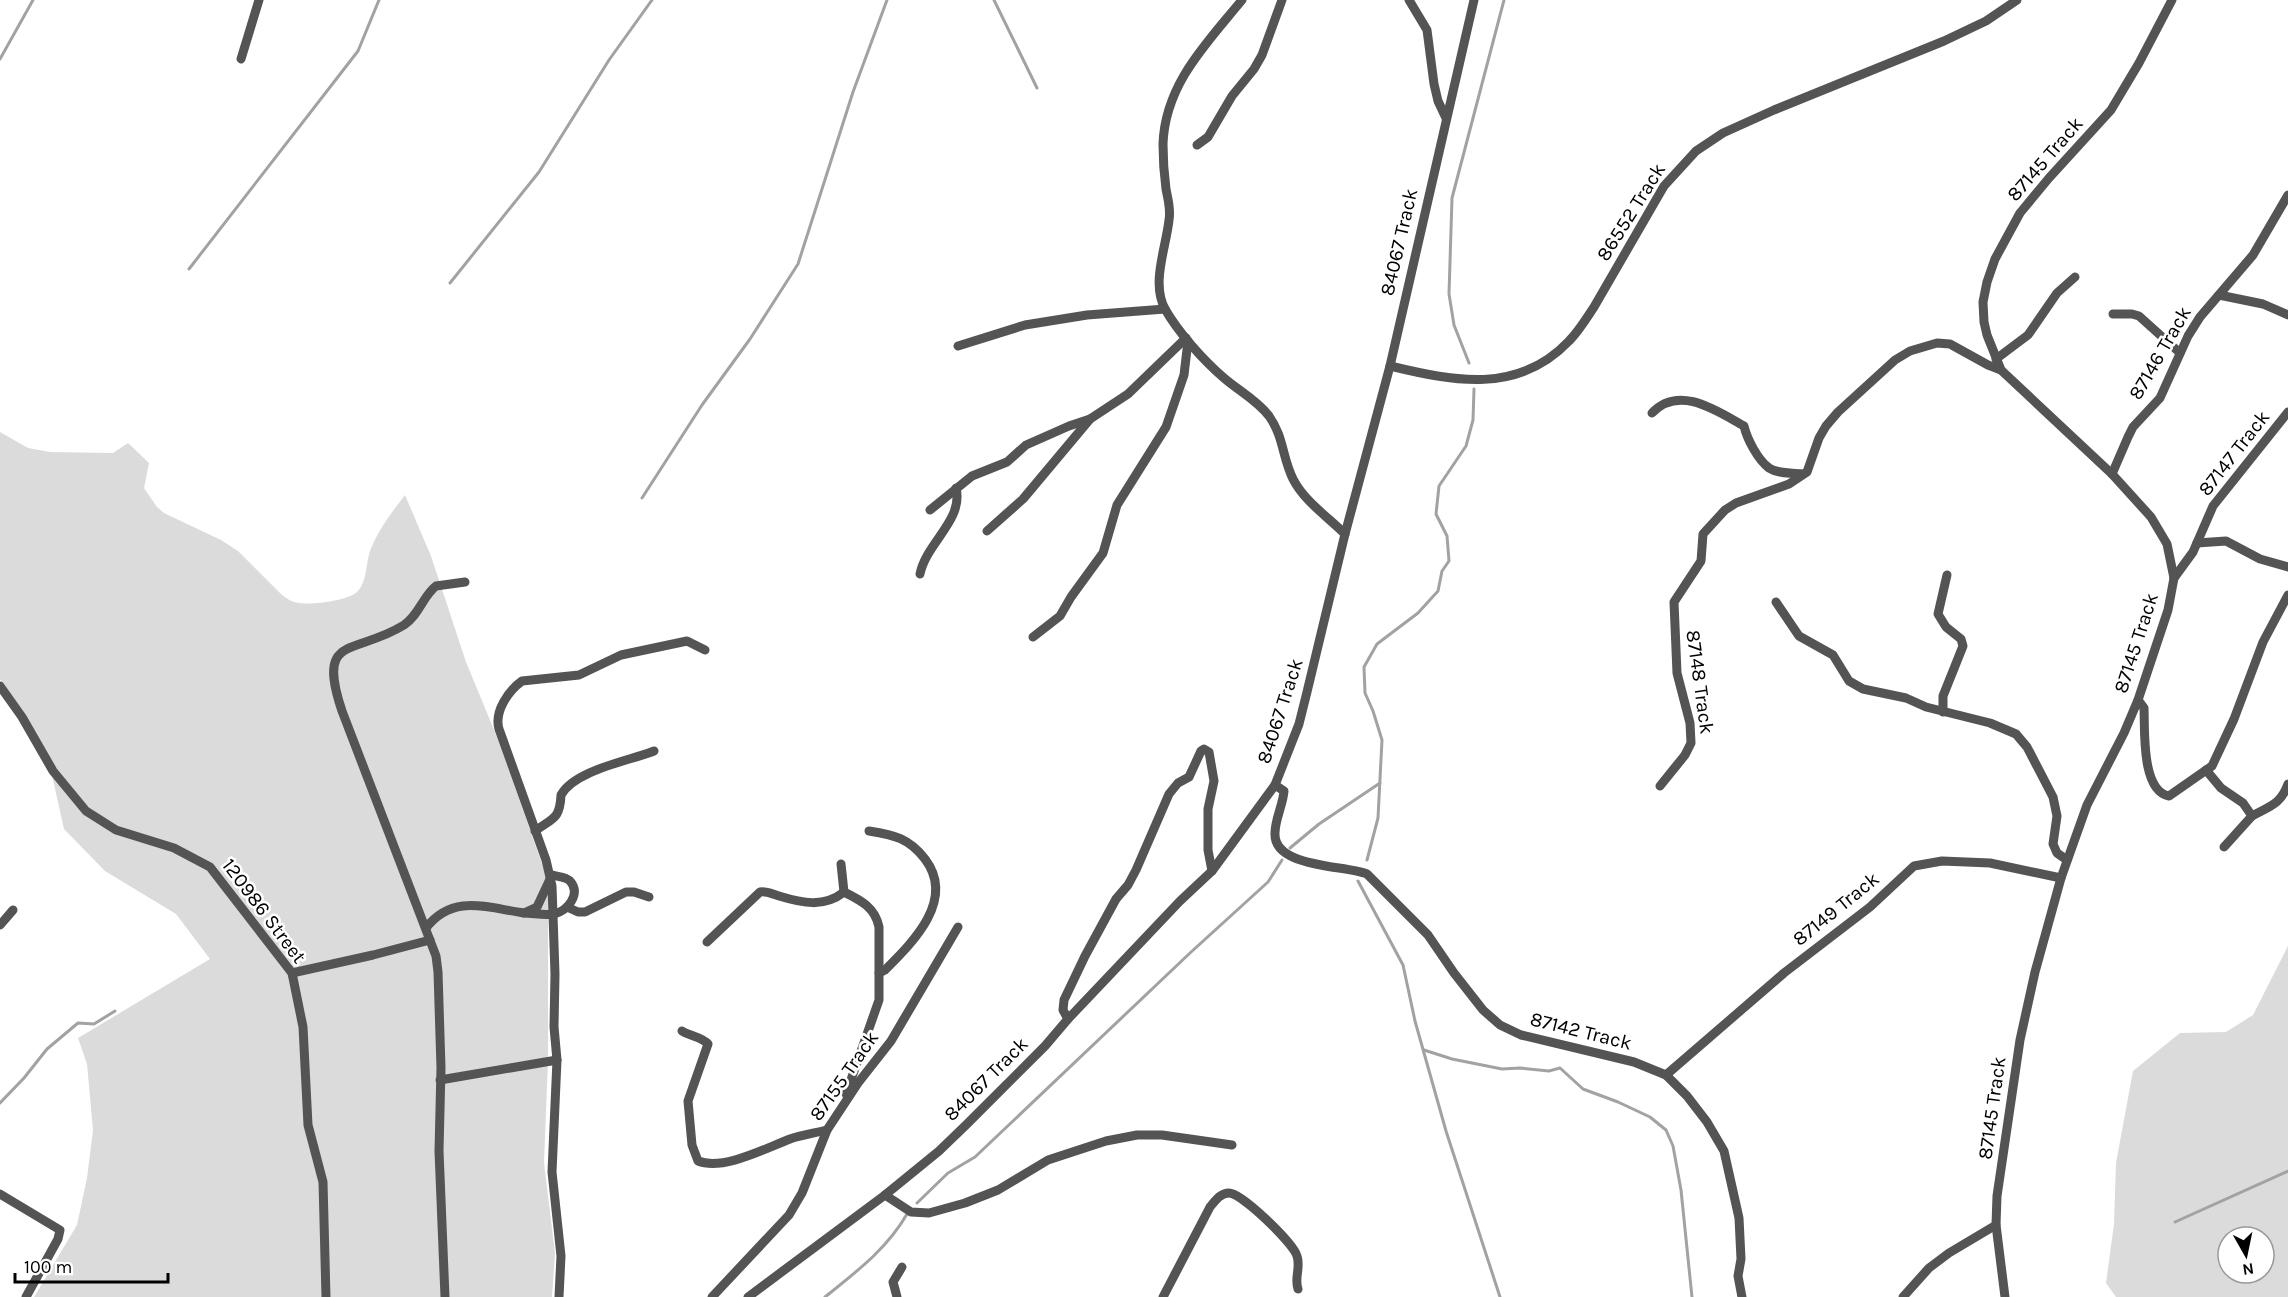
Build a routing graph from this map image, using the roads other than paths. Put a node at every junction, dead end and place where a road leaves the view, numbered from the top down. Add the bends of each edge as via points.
1 (259, 0) edge
2 (1242, 0) edge
3 (1282, 0) edge
4 (1409, 0) edge
5 (1416, 0) edge
6 (1474, 0) edge
7 (2017, 0) edge
8 (2172, 0) edge
9 (1419, 12) junction
10 (241, 59) dead end
11 (1446, 118) junction
12 (1197, 145) dead end
13 (2288, 195) edge
14 (2075, 277) dead end
15 (2219, 295) junction
16 (1165, 309) junction
17 (2113, 314) dead end
18 (2288, 315) edge
19 (1187, 340) junction
20 (957, 346) dead end
21 (2180, 353) junction
22 (1996, 359) junction
23 (1390, 366) junction
24 (2001, 370) junction
25 (2288, 412) edge
26 (1652, 413) dead end
27 (1090, 419) junction
28 (1803, 474) junction
29 (2112, 474) junction
30 (956, 488) junction
31 (930, 510) dead end
32 (987, 531) dead end
33 (1346, 534) junction
34 (2197, 543) junction
35 (2288, 567) edge
36 (920, 574) dead end
37 (1947, 575) dead end
38 (2174, 578) junction
39 (465, 582) dead end
40 (2288, 595) edge
41 (1776, 602) dead end
42 (1033, 637) dead end
43 (705, 650) dead end
44 (0, 686) edge
45 (2138, 700) junction
46 (1943, 712) junction
47 (654, 751) dead end
48 (2206, 770) junction
49 (2288, 784) edge
50 (1275, 785) junction
51 (1660, 786) dead end
52 (2252, 816) junction
53 (535, 831) junction
54 (869, 831) dead end
55 (2224, 847) dead end
56 (2067, 860) junction
57 (841, 864) dead end
58 (1212, 871) junction
59 (550, 877) junction
60 (2061, 878) junction
61 (844, 892) junction
62 (649, 897) dead end
63 (567, 907) junction
64 (13, 910) dead end
65 (524, 913) junction
66 (554, 914) junction
67 (0, 925) edge
68 (958, 927) dead end
69 (426, 928) junction
70 (430, 940) junction
71 (707, 942) dead end
72 (292, 973) junction
73 (879, 973) junction
74 (1068, 1019) junction
75 (682, 1031) dead end
76 (557, 1060) junction
77 (1666, 1075) junction
78 (440, 1080) junction
79 (841, 1108) junction
80 (828, 1130) junction
81 (1232, 1145) dead end
82 (0, 1194) edge
83 (885, 1195) junction
84 (1996, 1225) junction
85 (902, 1267) dead end
86 (1298, 1289) dead end
87 (26, 1297) edge
88 (326, 1297) edge
89 (445, 1297) edge
90 (559, 1297) edge
91 (712, 1297) edge
92 (748, 1297) edge
93 (897, 1297) edge
94 (1163, 1297) edge
95 (1742, 1297) edge
96 (1903, 1297) edge
97 (2005, 1297) edge

1 - 10 street
2 - 16 street via 1192,60 1168,112 1163,143 1170,210 1159,283
3 - 12 street via 1258,62 1208,137
4 - 9 street
5 - 9 street
6 - 11 street, 84067 Track
7 - 23 street, 86552 Track via 1986,21 1752,119 1703,145 1664,186 1581,326 1564,346 1539,364 1474,381
8 - 22 street, 87145 Track via 2110,110 2020,213 1995,259 1983,302 1984,322
9 - 11 street via 1427,30 1436,92
11 - 23 street, 84067 Track
13 - 15 street, 87146 Track via 2253,255
14 - 22 street via 2057,293 2028,335
15 - 18 street via 2262,304
15 - 21 street, 87146 Track via 2200,317
16 - 19 street
16 - 20 street via 1025,325
17 - 21 street via 2139,316
19 - 27 street via 1128,394
19 - 33 street via 1222,377 1267,414 1282,439 1297,488
19 - 42 street via 1184,375 1166,427 1117,505 1103,553 1060,616
21 - 29 street, 87146 Track via 2160,398 2127,437
22 - 24 street, 87145 Track
23 - 33 street, 84067 Track
24 - 28 street via 1950,344 1937,342 1910,351 1838,412 1819,438
24 - 29 street, 87145 Track
25 - 34 street, 87147 Track via 2213,506
26 - 28 street via 1670,400 1704,404 1744,426 1769,468
27 - 30 street via 1026,446 1007,462 979,472
27 - 32 street via 1023,499
28 - 51 street, 87148 Track via 1789,484 1736,503 1703,534 1701,561 1674,602 1673,612 1677,673 1691,743
29 - 38 street, 87145 Track via 2163,534
30 - 31 street
30 - 36 street via 956,508 927,554
33 - 50 street, 84067 Track via 1299,724
34 - 35 street via 2226,541 2260,559
34 - 38 street, 87147 Track
37 - 46 street via 1938,614 1960,639 1963,649 1943,696
38 - 45 street, 87145 Track via 2168,610
39 - 69 street via 436,585 412,619 342,652 332,667 342,711
40 - 48 street via 2263,642 2218,754
41 - 46 street via 1799,636 1833,655 1849,681 1863,689 1906,698
43 - 53 street via 687,641 621,655 579,675 519,683 504,701 497,723
44 - 72 street, 120986 Street via 53,771 86,811 117,830 174,848 210,867
45 - 48 street via 2144,708 2148,771 2162,793 2172,795
45 - 56 street, 87145 Track via 2087,805
46 - 56 street via 2009,729 2021,738 2053,797 2057,816 2053,844 2056,853
47 - 53 street via 575,781 561,795 558,814
48 - 52 street
49 - 52 street via 2281,799
50 - 58 street, 84067 Track
50 - 77 street, 87142 Track via 1284,791 1275,831 1282,852 1299,860 1367,874 1428,935 1491,1019 1521,1035 1634,1062
52 - 55 street
53 - 59 street
54 - 73 street via 910,842 929,864 936,887 935,900 914,941
56 - 60 street, 87145 Track
57 - 61 street
58 - 74 street, 84067 Track
58 - 74 street via 1208,809 1214,781 1209,752 1204,749 1189,777 1169,794 1137,870 1116,899 1085,957 1064,1000 1063,1010
59 - 63 street via 565,877 573,886 572,901
59 - 65 street via 537,907
59 - 66 street
60 - 77 street, 87149 Track via 1990,863 1942,861 1914,866
60 - 84 street, 87145 Track via 2020,1040
61 - 71 street via 816,904 763,891
61 - 73 street via 863,902 876,916
62 - 63 street via 631,892 585,912
63 - 66 street
64 - 67 street
65 - 66 street
65 - 69 street via 465,904 438,916
66 - 76 street
68 - 79 street, 87155 Track via 891,1041
69 - 70 street
70 - 72 street
70 - 78 street via 438,972
72 - 88 street, 120986 Street via 303,1027 308,1125 323,1182
73 - 79 street via 879,1000
74 - 83 street, 84067 Track via 939,1151
75 - 80 street via 708,1044 688,1101 692,1145 698,1161 725,1161
76 - 78 street
76 - 90 street via 552,1172 561,1256
77 - 95 street, 87142 Track via 1700,1111 1724,1151 1739,1218 1738,1276
78 - 89 street
79 - 80 street, 87155 Track
80 - 91 street, 87155 Track via 789,1215
81 - 83 street via 1162,1134 1137,1135 1048,1160 998,1190 929,1213 911,1212
82 - 87 street via 60,1230
83 - 92 street, 84067 Track
84 - 96 street via 1949,1252
84 - 97 street, 87145 Track
85 - 93 street via 892,1282
86 - 94 street via 1299,1262 1294,1250 1254,1209 1235,1194 1227,1193 1210,1207

